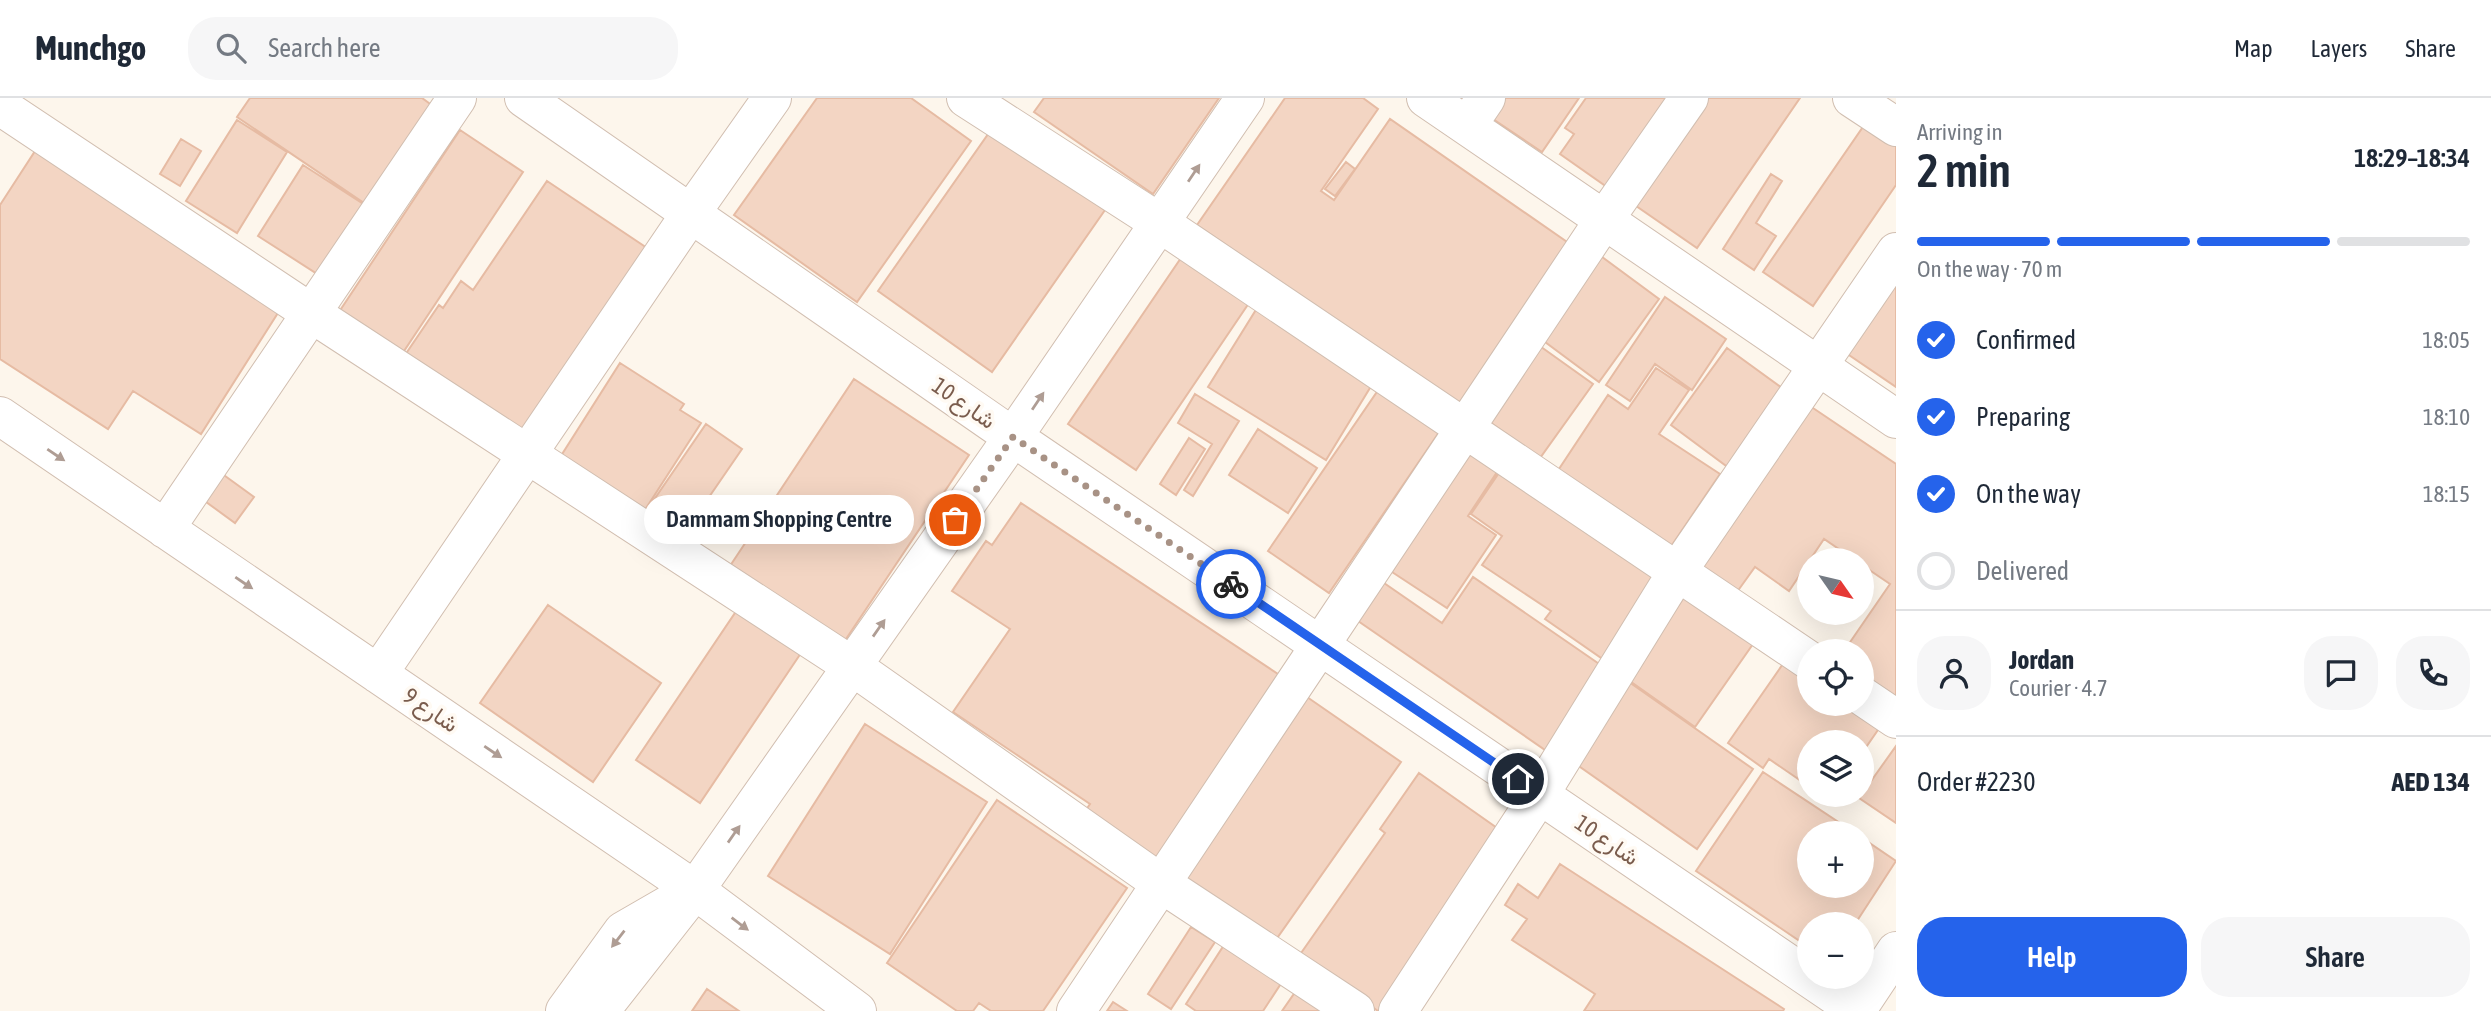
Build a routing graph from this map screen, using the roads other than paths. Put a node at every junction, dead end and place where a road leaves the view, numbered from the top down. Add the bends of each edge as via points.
1 (3, 98) edge
2 (457, 98) edge
3 (524, 98) edge
4 (772, 98) edge
5 (966, 98) edge
6 (1245, 98) edge
7 (1426, 98) edge
8 (1689, 98) edge
9 (1852, 98) edge
10 (0, 104) edge
11 (1476, 112) edge
12 (1896, 127) edge
13 (691, 214) junction
14 (1604, 220) junction
15 (1160, 223) junction
16 (1896, 252) edge
17 (312, 313) junction
18 (1818, 366) junction
19 (0, 416) edge
20 (1896, 419) edge
21 (1464, 429) junction
22 (1013, 437) junction
23 (528, 454) junction
24 (165, 529) junction
25 (1677, 572) junction
26 (1320, 644) junction
27 (1797, 652) edge
28 (852, 666) junction
29 (378, 674) junction
30 (1874, 704) edge
31 (1896, 719) edge
32 (1540, 794) junction
33 (1163, 884) junction
34 (695, 890) junction
35 (1896, 950) edge
36 (565, 1011) edge
37 (600, 1011) edge
38 (857, 1011) edge
39 (1076, 1011) edge
40 (1355, 1011) edge
41 (1398, 1011) edge
42 (1857, 1011) edge

1 - 10 street
2 - 17 street
3 - 13 street, شارع 10
4 - 13 street
5 - 15 street
15 -> 6 street
7 - 11 street
8 - 14 street
9 - 12 street
10 - 17 street
11 - 14 street
13 - 22 street, شارع 10
13 - 23 street
14 - 18 street
14 - 21 street
15 - 21 street
22 -> 15 street
16 - 18 street
17 - 23 street
17 - 24 street
18 - 20 street
18 - 25 street
19 -> 24 street, شارع 9
21 - 25 street
21 - 26 street
22 - 26 street, شارع 10
28 -> 22 street
23 - 28 street
23 - 29 street
24 -> 29 street, شارع 9
25 - 27 street
25 - 32 street
26 - 32 street, شارع 10
26 - 33 street
28 - 33 street
34 -> 28 street
29 -> 34 street, شارع 9
30 - 31 street
32 - 41 street
32 - 42 street, شارع 10
33 - 39 street
33 - 40 street
34 -> 36 street via 623,931
34 - 37 street
34 -> 38 street, شارع 9
35 - 42 street

